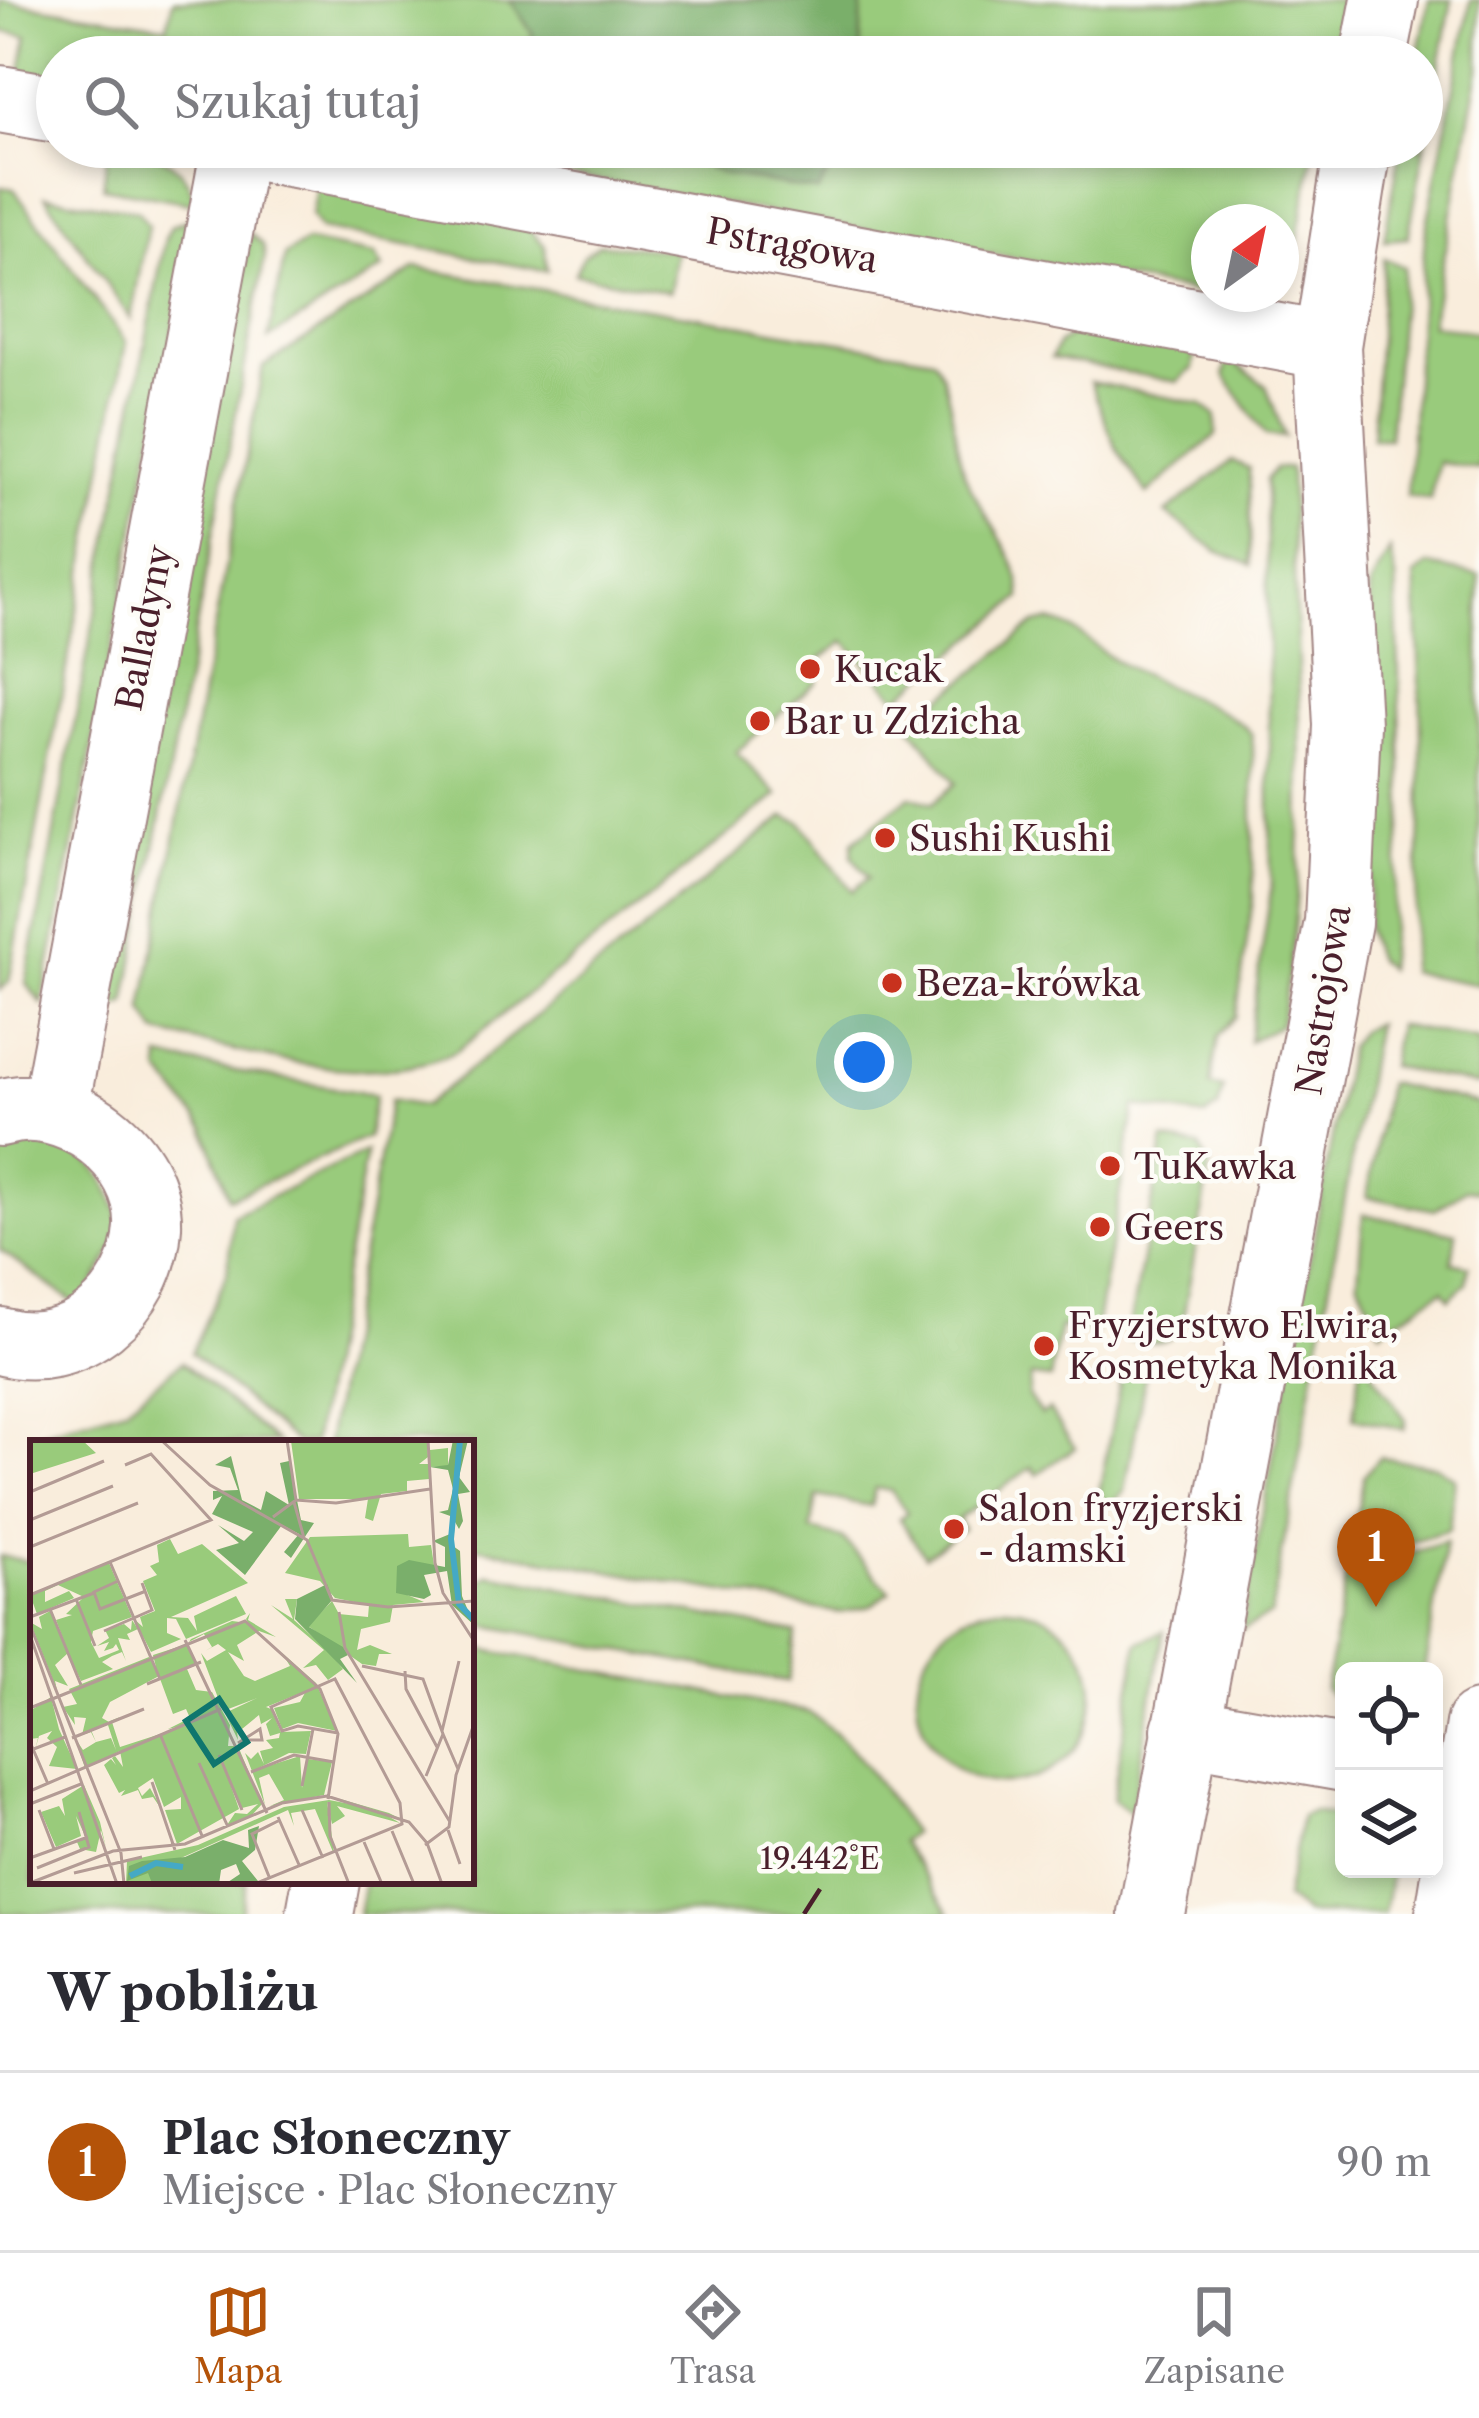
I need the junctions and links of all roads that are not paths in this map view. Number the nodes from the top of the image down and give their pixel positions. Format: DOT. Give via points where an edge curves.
graph roads {
  1 [pos="1385,0"];
  2 [pos="1378,36"];
  3 [pos="0,99"];
  4 [pos="36,106"];
  5 [pos="230,168"];
  6 [pos="370,168"];
  7 [pos="1355,168"];
  8 [pos="1327,346"];
  9 [pos="27,1111"];
  10 [pos="0,1340"];
  11 [pos="1186,1730"];
  12 [pos="1335,1755"];
  13 [pos="1461,1759"];
  14 [pos="325,1884"];
  15 [pos="320,1914"];
  16 [pos="1152,1914"];
  17 [pos="1449,1914"];
  1 -- 2 [label="street"];
  3 -- 4 [label="street"];
  5 -- 9 [label="street, Balladyny"];
  6 -- 8 [label="street, Pstrągowa"];
  7 -- 8 [label="street, Nastrojowa"];
  8 -- 11 [label="street, Nastrojowa" via="1347,725 1340,902"];
  9 -- 10 [label="street, Balladyny" via="87,1124 125,1163 148,1224 124,1296 84,1333 36,1347"];
  11 -- 12 [label="street"];
  11 -- 16 [label="street, Nastrojowa"];
  13 -- 17 [label="street"];
  14 -- 15 [label="street"];
}
